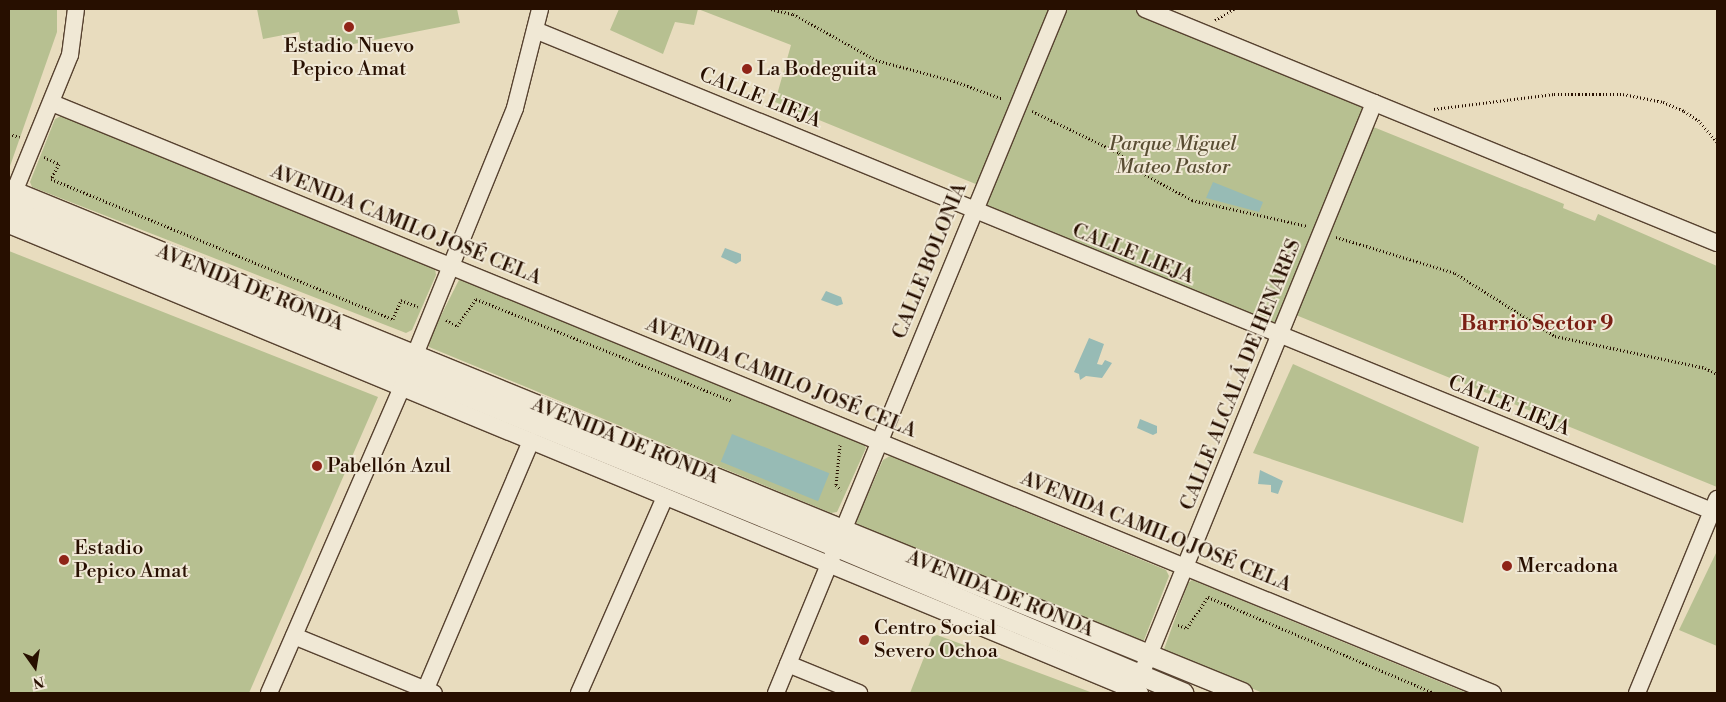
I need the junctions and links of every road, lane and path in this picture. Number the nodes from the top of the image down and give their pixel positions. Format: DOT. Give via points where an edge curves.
graph roads {
  1 [pos="76,9"];
  2 [pos="540,9"];
  3 [pos="771,9"];
  4 [pos="1058,9"];
  5 [pos="1145,9"];
  6 [pos="536,30"];
  7 [pos="52,103"];
  8 [pos="1374,103"];
  9 [pos="1017,105"];
  10 [pos="1420,121"];
  11 [pos="1717,142"];
  12 [pos="10,199"];
  13 [pos="973,211"];
  14 [pos="9,225"];
  15 [pos="1323,232"];
  16 [pos="1717,243"];
  17 [pos="451,266"];
  18 [pos="1281,337"];
  19 [pos="408,372"];
  20 [pos="1717,374"];
  21 [pos="530,441"];
  22 [pos="878,441"];
  23 [pos="665,497"];
  24 [pos="1716,507"];
  25 [pos="841,538"];
  26 [pos="829,565"];
  27 [pos="1185,566"];
  28 [pos="1175,624"];
  29 [pos="294,636"];
  30 [pos="1149,656"];
  31 [pos="788,664"];
  32 [pos="1137,688"];
  33 [pos="428,692"];
  34 [pos="269,693"];
  35 [pos="579,693"];
  36 [pos="776,693"];
  37 [pos="859,693"];
  38 [pos="1183,693"];
  39 [pos="1242,693"];
  40 [pos="1434,693"];
  41 [pos="1493,693"];
  42 [pos="1637,693"];
  1 -- 7 [label="street" via="70,56"];
  2 -- 6 [label="street"];
  3 -- 9 [label="path" via="792,14 876,60 954,81"];
  4 -- 9 [label="street, CALLE BOLONIA"];
  5 -- 8 [label="street"];
  6 -- 13 [label="street, CALLE LIEJA" via="758,118"];
  6 -- 17 [label="street" via="515,108"];
  7 -- 12 [label="street"];
  7 -- 17 [label="street, AVENIDA CAMILO JOSÉ CELA"];
  8 -- 10 [label="street"];
  8 -- 15 [label="street, CALLE ALCALÁ DE HENARES"];
  9 -- 13 [label="street, CALLE BOLONIA"];
  9 -- 15 [label="path" via="1119,154 1142,173 1192,200"];
  10 -- 11 [label="path" via="1434,109 1463,103 1554,94 1623,94 1663,102 1684,111 1698,120"];
  10 -- 16 [label="street"];
  12 -- 19 [label="street, AVENIDA DE RONDA"];
  13 -- 18 [label="street, CALLE LIEJA"];
  13 -- 22 [label="street, CALLE BOLONIA"];
  14 -- 19 [label="street, AVENIDA DE RONDA"];
  15 -- 18 [label="street, CALLE ALCALÁ DE HENARES"];
  15 -- 20 [label="path" via="1382,254 1455,273 1555,336 1705,368"];
  17 -- 19 [label="street"];
  17 -- 22 [label="street, AVENIDA CAMILO JOSÉ CELA"];
  18 -- 24 [label="street, CALLE LIEJA"];
  18 -- 27 [label="street, CALLE ALCALÁ DE HENARES"];
  19 -- 21 [label="street, AVENIDA DE RONDA"];
  19 -- 25 [label="street, AVENIDA DE RONDA"];
  19 -- 29 [label="street"];
  21 -- 23 [label="street, AVENIDA DE RONDA"];
  21 -- 33 [label="street"];
  22 -- 25 [label="street, CALLE BOLONIA"];
  22 -- 27 [label="street, AVENIDA CAMILO JOSÉ CELA"];
  23 -- 26 [label="street, AVENIDA DE RONDA"];
  23 -- 35 [label="street"];
  24 -- 42 [label="street"];
  25 -- 26 [label="street, CALLE BOLONIA"];
  25 -- 30 [label="street, AVENIDA DE RONDA"];
  25 -- 32 [label="street, AVENIDA DE RONDA"];
  26 -- 31 [label="street, CALLE BOLONIA"];
  26 -- 32 [label="street, AVENIDA DE RONDA"];
  27 -- 30 [label="street, CALLE ALCALÁ DE HENARES"];
  27 -- 41 [label="street, AVENIDA CAMILO JOSÉ CELA"];
  28 -- 40 [label="path" via="1186,628 1208,597"];
  29 -- 33 [label="street"];
  29 -- 34 [label="street"];
  30 -- 32 [label="street, CALLE ALCALÁ DE HENARES"];
  30 -- 39 [label="street, AVENIDA DE RONDA"];
  31 -- 36 [label="street, CALLE BOLONIA"];
  31 -- 37 [label="street"];
  32 -- 38 [label="street, AVENIDA DE RONDA"];
}
